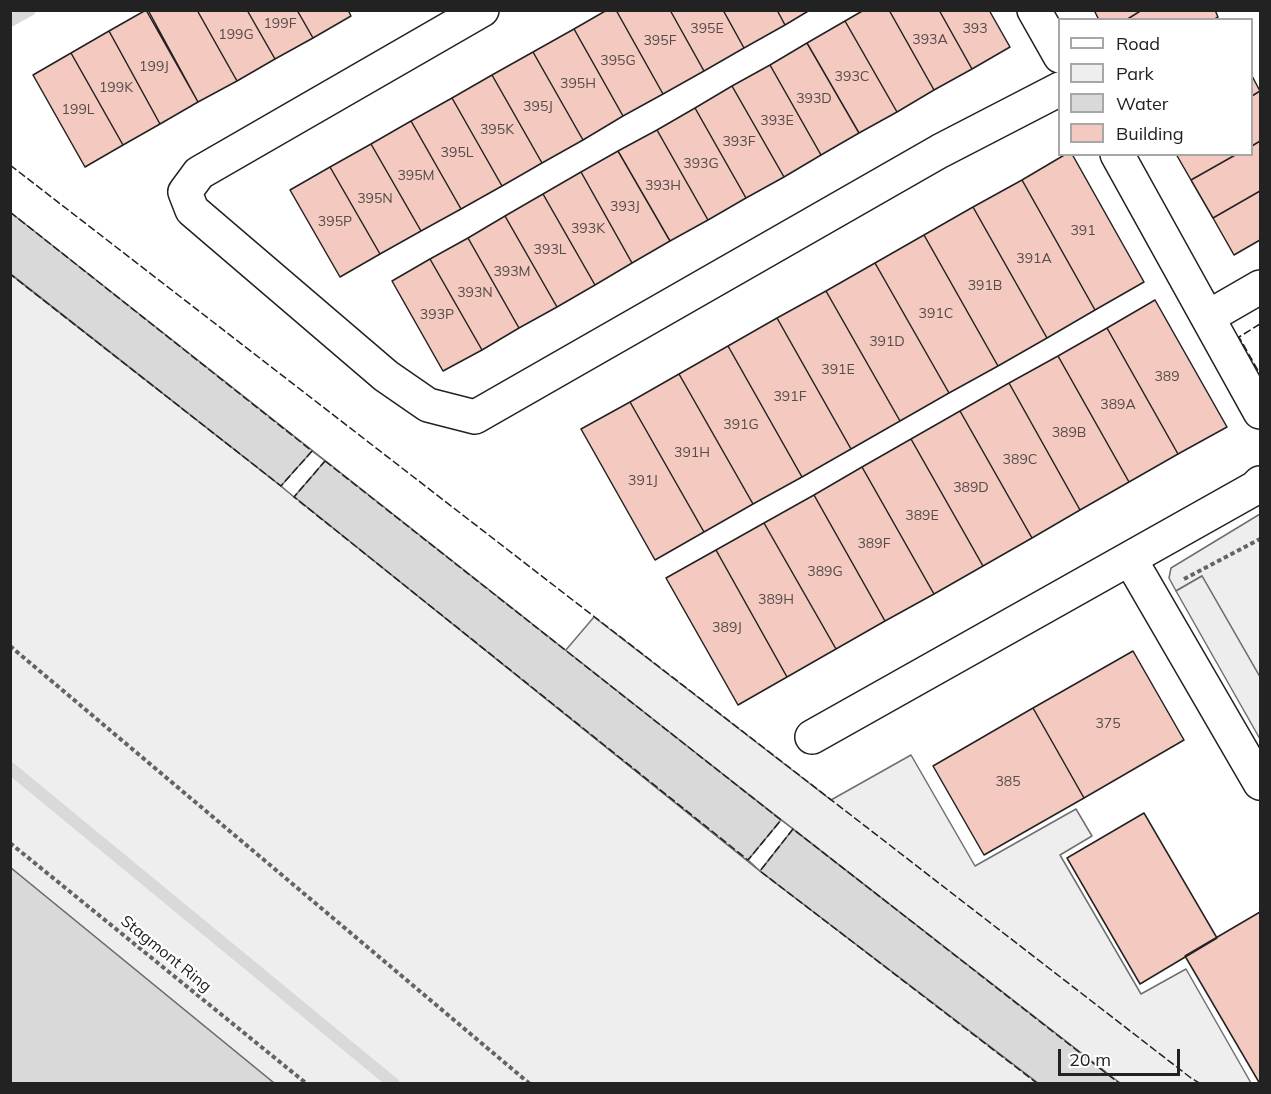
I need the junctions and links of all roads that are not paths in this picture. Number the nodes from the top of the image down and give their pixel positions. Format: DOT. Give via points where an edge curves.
graph roads {
  1 [pos="482,10"];
  2 [pos="1034,10"];
  3 [pos="1058,54"];
  4 [pos="1058,90"];
  5 [pos="1118,156"];
  6 [pos="1260,287"];
  7 [pos="1208,317"];
  8 [pos="1260,412"];
  9 [pos="1260,483"];
  10 [pos="1130,559"];
  11 [pos="812,737"];
  12 [pos="1260,783"];
  1 -- 4 [label="street" via="199,173 185,192 192,210 386,376 428,405 475,417 940,151"];
  2 -- 3 [label="street"];
  5 -- 7 [label="street"];
  6 -- 7 [label="street"];
  7 -- 8 [label="street"];
  9 -- 10 [label="street"];
  10 -- 11 [label="street"];
  10 -- 12 [label="street"];
}
